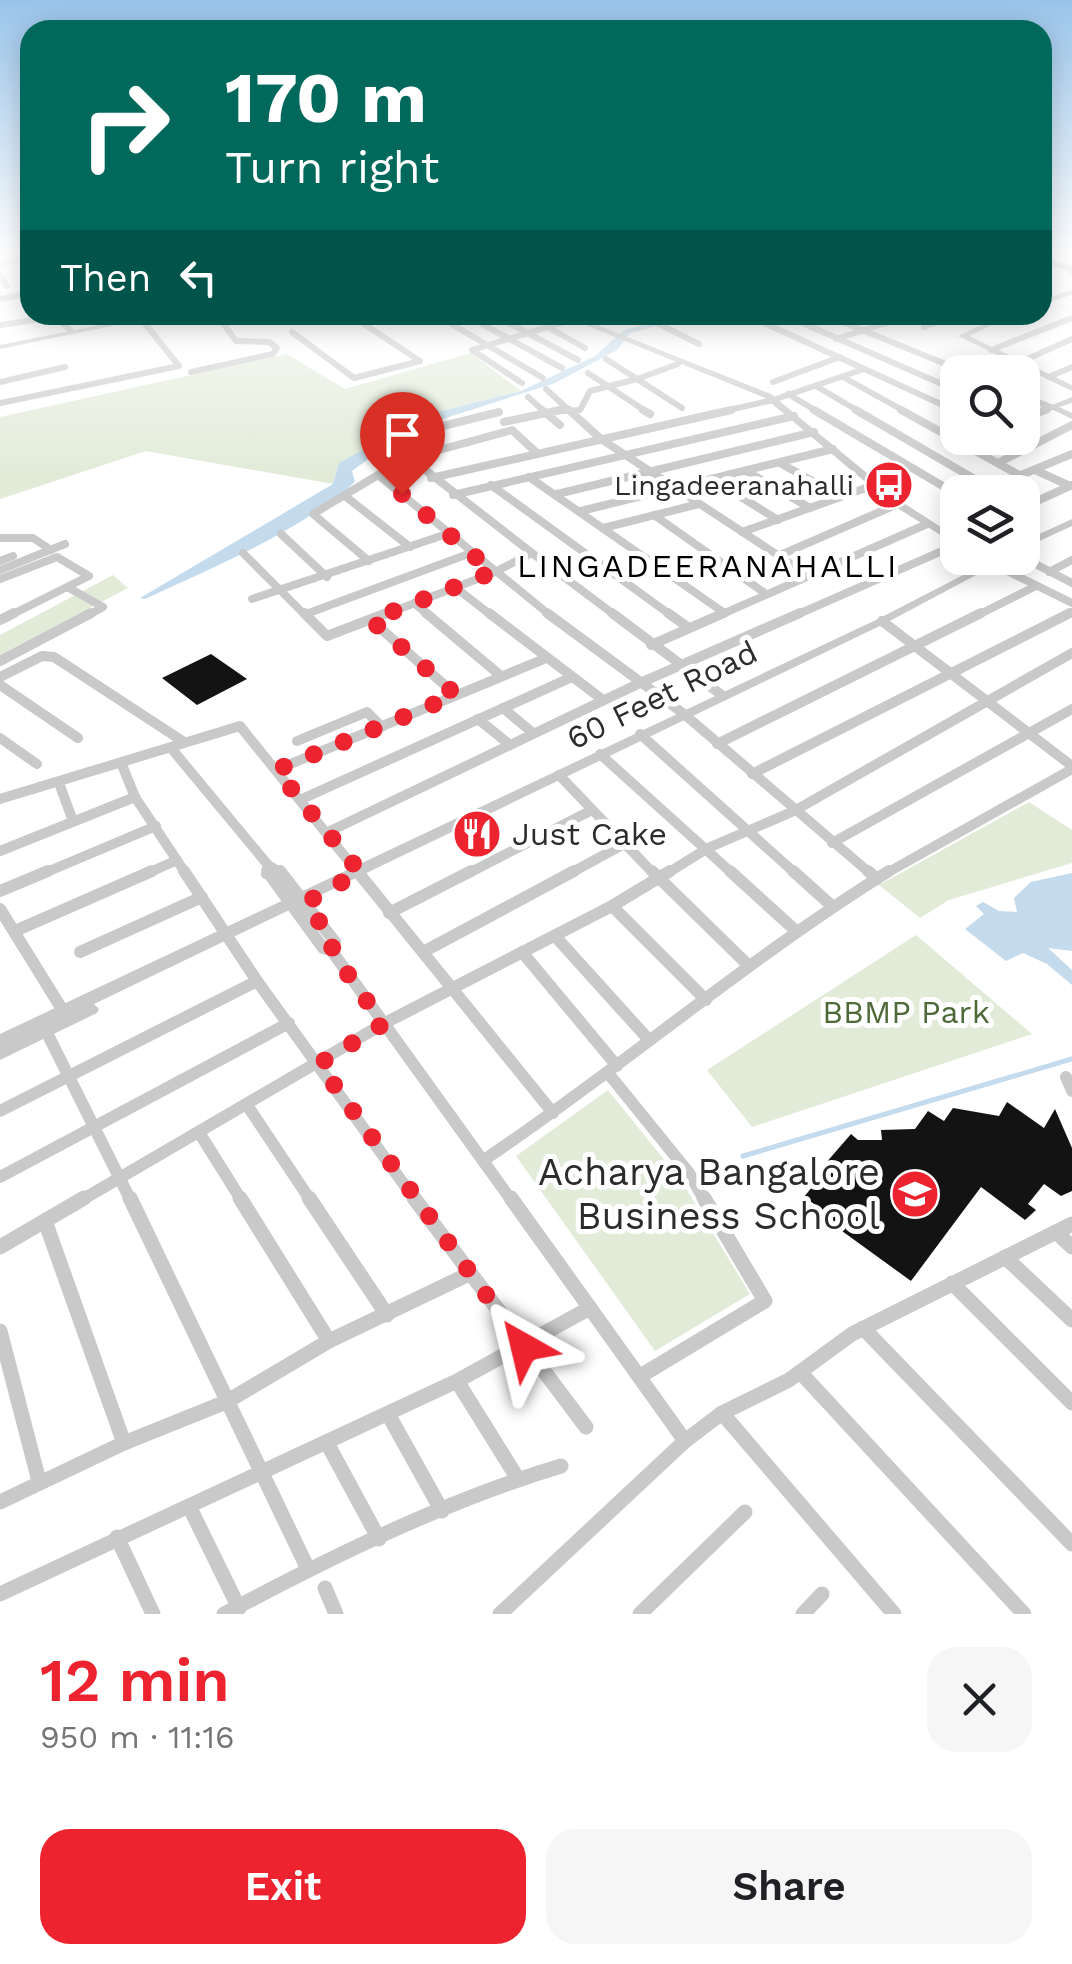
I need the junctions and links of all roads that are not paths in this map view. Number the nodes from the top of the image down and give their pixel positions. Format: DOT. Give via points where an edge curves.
graph roads {
  1 [pos="65,325"];
  2 [pos="102,325"];
  3 [pos="146,325"];
  4 [pos="225,325"];
  5 [pos="366,325"];
  6 [pos="454,325"];
  7 [pos="483,325"];
  8 [pos="515,325"];
  9 [pos="587,325"];
  10 [pos="663,325"];
  11 [pos="770,325"];
  12 [pos="809,325"];
  13 [pos="849,325"];
  14 [pos="879,325"];
  15 [pos="930,325"];
  16 [pos="984,325"];
  17 [pos="1053,325"];
  18 [pos="546,326"];
  19 [pos="924,328"];
  20 [pos="72,331"];
  21 [pos="862,331"];
  22 [pos="292,332"];
  23 [pos="528,332"];
  24 [pos="839,338"];
  25 [pos="508,340"];
  26 [pos="1072,340"];
  27 [pos="700,344"];
  28 [pos="489,346"];
  29 [pos="816,346"];
  30 [pos="0,347"];
  31 [pos="585,348"];
  32 [pos="991,350"];
  33 [pos="1002,355"];
  34 [pos="1035,355"];
  35 [pos="840,356"];
  36 [pos="606,359"];
  37 [pos="578,360"];
  38 [pos="940,362"];
  39 [pos="678,364"];
  40 [pos="65,367"];
  41 [pos="1072,367"];
  42 [pos="562,368"];
  43 [pos="864,369"];
  44 [pos="191,372"];
  45 [pos="588,372"];
  46 [pos="1040,373"];
  47 [pos="1049,377"];
  48 [pos="543,378"];
  49 [pos="843,378"];
  50 [pos="637,379"];
  51 [pos="0,382"];
  52 [pos="773,382"];
  53 [pos="522,383"];
  54 [pos="940,383"];
  55 [pos="609,386"];
  56 [pos="816,386"];
  57 [pos="1072,388"];
  58 [pos="546,389"];
  59 [pos="788,394"];
  60 [pos="528,397"];
  61 [pos="773,400"];
  62 [pos="1072,400"];
  63 [pos="0,403"];
  64 [pos="1040,403"];
  65 [pos="940,404"];
  66 [pos="1052,407"];
  67 [pos="567,408"];
  68 [pos="682,408"];
  69 [pos="1040,411"];
  70 [pos="547,412"];
  71 [pos="650,414"];
  72 [pos="794,416"];
  73 [pos="1072,416"];
  74 [pos="504,422"];
  75 [pos="560,425"];
  76 [pos="1072,425"];
  77 [pos="512,430"];
  78 [pos="814,432"];
  79 [pos="940,432"];
  80 [pos="410,434"];
  81 [pos="600,439"];
  82 [pos="396,445"];
  83 [pos="833,450"];
  84 [pos="537,452"];
  85 [pos="1072,454"];
  86 [pos="624,455"];
  87 [pos="983,455"];
  88 [pos="413,462"];
  89 [pos="780,462"];
  90 [pos="998,463"];
  91 [pos="745,470"];
  92 [pos="1034,470"];
  93 [pos="648,471"];
  94 [pos="378,475"];
  95 [pos="968,475"];
  96 [pos="1019,475"];
  97 [pos="1023,475"];
  98 [pos="529,477"];
  99 [pos="431,478"];
  100 [pos="712,479"];
  101 [pos="876,484"];
  102 [pos="491,485"];
  103 [pos="1071,486"];
  104 [pos="675,487"];
  105 [pos="940,488"];
  106 [pos="557,494"];
  107 [pos="454,495"];
  108 [pos="345,496"];
  109 [pos="839,496"];
  110 [pos="1040,500"];
  111 [pos="699,504"];
  112 [pos="898,504"];
  113 [pos="810,508"];
  114 [pos="581,511"];
  115 [pos="654,515"];
  116 [pos="778,520"];
  117 [pos="1072,522"];
  118 [pos="927,524"];
  119 [pos="603,528"];
  120 [pos="742,532"];
  121 [pos="940,532"];
  122 [pos="450,533"];
  123 [pos="281,534"];
  124 [pos="1040,537"];
  125 [pos="0,538"];
  126 [pos="65,544"];
  127 [pos="410,546"];
  128 [pos="50,550"];
  129 [pos="940,552"];
  130 [pos="243,553"];
  131 [pos="532,553"];
  132 [pos="472,554"];
  133 [pos="13,556"];
  134 [pos="778,556"];
  135 [pos="1072,560"];
  136 [pos="370,561"];
  137 [pos="0,562"];
  138 [pos="1040,567"];
  139 [pos="0,570"];
  140 [pos="493,572"];
  141 [pos="1049,572"];
  142 [pos="808,575"];
  143 [pos="965,575"];
  144 [pos="1018,575"];
  145 [pos="327,577"];
  146 [pos="0,579"];
  147 [pos="1072,584"];
  148 [pos="1036,586"];
  149 [pos="455,587"];
  150 [pos="69,588"];
  151 [pos="282,592"];
  152 [pos="766,594"];
  153 [pos="252,599"];
  154 [pos="414,603"];
  155 [pos="1072,603"];
  156 [pos="723,612"];
  157 [pos="1072,612"];
  158 [pos="306,614"];
  159 [pos="0,620"];
  160 [pos="371,620"];
  161 [pos="882,620"];
  162 [pos="689,628"];
  163 [pos="652,646"];
  164 [pos="918,646"];
  165 [pos="1072,653"];
  166 [pos="544,658"];
  167 [pos="0,660"];
  168 [pos="682,668"];
  169 [pos="952,672"];
  170 [pos="500,676"];
  171 [pos="572,677"];
  172 [pos="0,681"];
  173 [pos="640,683"];
  174 [pos="456,695"];
  175 [pos="723,696"];
  176 [pos="603,700"];
  177 [pos="988,700"];
  178 [pos="503,708"];
  179 [pos="1072,709"];
  180 [pos="684,714"];
  181 [pos="478,719"];
  182 [pos="382,727"];
  183 [pos="533,733"];
  184 [pos="1028,733"];
  185 [pos="640,734"];
  186 [pos="0,738"];
  187 [pos="78,738"];
  188 [pos="184,742"];
  189 [pos="298,742"];
  190 [pos="510,744"];
  191 [pos="717,744"];
  192 [pos="170,748"];
  193 [pos="600,754"];
  194 [pos="37,764"];
  195 [pos="122,765"];
  196 [pos="1072,768"];
  197 [pos="276,770"];
  198 [pos="752,774"];
  199 [pos="559,775"];
  200 [pos="59,784"];
  201 [pos="135,797"];
  202 [pos="0,799"];
  203 [pos="302,799"];
  204 [pos="590,810"];
  205 [pos="794,810"];
  206 [pos="73,821"];
  207 [pos="156,826"];
  208 [pos="749,828"];
  209 [pos="328,832"];
  210 [pos="832,843"];
  211 [pos="624,844"];
  212 [pos="708,848"];
  213 [pos="0,851"];
  214 [pos="176,860"];
  215 [pos="356,873"];
  216 [pos="660,876"];
  217 [pos="877,879"];
  218 [pos="0,891"];
  219 [pos="202,896"];
  220 [pos="296,903"];
  221 [pos="612,906"];
  222 [pos="832,906"];
  223 [pos="0,909"];
  224 [pos="389,913"];
  225 [pos="794,930"];
  226 [pos="15,931"];
  227 [pos="228,936"];
  228 [pos="554,936"];
  229 [pos="425,951"];
  230 [pos="80,952"];
  231 [pos="522,952"];
  232 [pos="749,966"];
  233 [pos="257,982"];
  234 [pos="455,989"];
  235 [pos="706,1000"];
  236 [pos="66,1016"];
  237 [pos="289,1023"];
  238 [pos="383,1024"];
  239 [pos="43,1027"];
  240 [pos="650,1040"];
  241 [pos="0,1041"];
  242 [pos="0,1052"];
  243 [pos="319,1064"];
  244 [pos="612,1069"];
  245 [pos="71,1075"];
  246 [pos="1066,1077"];
  247 [pos="1072,1091"];
  248 [pos="246,1105"];
  249 [pos="0,1111"];
  250 [pos="553,1113"];
  251 [pos="94,1127"];
  252 [pos="200,1134"];
  253 [pos="484,1160"];
  254 [pos="0,1177"];
  255 [pos="118,1178"];
  256 [pos="45,1220"];
  257 [pos="1072,1224"];
  258 [pos="1056,1232"];
  259 [pos="1072,1247"];
  260 [pos="0,1248"];
  261 [pos="1006,1257"];
  262 [pos="469,1274"];
  263 [pos="952,1283"];
  264 [pos="590,1308"];
  265 [pos="388,1315"];
  266 [pos="1072,1320"];
  267 [pos="864,1328"];
  268 [pos="0,1332"];
  269 [pos="329,1341"];
  270 [pos="524,1347"];
  271 [pos="800,1372"];
  272 [pos="642,1376"];
  273 [pos="456,1382"];
  274 [pos="226,1402"];
  275 [pos="1072,1404"];
  276 [pos="722,1413"];
  277 [pos="388,1414"];
  278 [pos="586,1426"];
  279 [pos="685,1440"];
  280 [pos="327,1443"];
  281 [pos="124,1444"];
  282 [pos="562,1466"];
  283 [pos="260,1475"];
  284 [pos="518,1479"];
  285 [pos="39,1482"];
  286 [pos="0,1502"];
  287 [pos="189,1506"];
  288 [pos="442,1511"];
  289 [pos="745,1512"];
  290 [pos="117,1537"];
  291 [pos="379,1539"];
  292 [pos="1072,1544"];
  293 [pos="308,1569"];
  294 [pos="4,1586"];
  295 [pos="324,1588"];
  296 [pos="822,1594"];
  297 [pos="232,1611"];
  298 [pos="152,1614"];
  299 [pos="336,1614"];
  300 [pos="500,1614"];
  301 [pos="640,1614"];
  302 [pos="803,1614"];
  303 [pos="894,1614"];
  304 [pos="1024,1614"];
  1 -- 20 [label="street"];
  2 -- 20 [label="street"];
  3 -- 63 [label="street" via="178,366"];
  4 -- 44 [label="street" via="236,341 277,348"];
  5 -- 22 [label="street" via="420,362 354,378"];
  6 -- 28 [label="street"];
  7 -- 25 [label="street"];
  8 -- 23 [label="street"];
  9 -- 39 [label="street"];
  10 -- 27 [label="street"];
  11 -- 29 [label="street"];
  12 -- 24 [label="street"];
  13 -- 21 [label="street"];
  14 -- 21 [label="street"];
  15 -- 19 [label="street"];
  16 -- 32 [label="street" via="962,335"];
  17 -- 32 [label="street"];
  18 -- 23 [label="street"];
  18 -- 31 [label="street"];
  20 -- 30 [label="street"];
  21 -- 24 [label="street"];
  21 -- 38 [label="street"];
  23 -- 25 [label="street"];
  23 -- 37 [label="street"];
  24 -- 29 [label="street"];
  24 -- 54 [label="street"];
  25 -- 28 [label="street"];
  25 -- 42 [label="street"];
  26 -- 34 [label="street"];
  28 -- 48 [label="street"];
  28 -- 53 [label="street" via="472,350"];
  29 -- 35 [label="street"];
  32 -- 33 [label="street"];
  35 -- 43 [label="street"];
  35 -- 52 [label="street"];
  36 -- 50 [label="street"];
  39 -- 50 [label="street"];
  39 -- 61 [label="street"];
  40 -- 51 [label="street"];
  41 -- 47 [label="street"];
  43 -- 49 [label="street"];
  43 -- 65 [label="street"];
  45 -- 55 [label="street"];
  46 -- 47 [label="street"];
  47 -- 57 [label="street"];
  49 -- 56 [label="street"];
  49 -- 79 [label="street"];
  50 -- 55 [label="street"];
  50 -- 68 [label="street"];
  55 -- 67 [label="street" via="590,391 580,410"];
  55 -- 71 [label="street"];
  56 -- 59 [label="street"];
  56 -- 95 [label="street"];
  58 -- 67 [label="street"];
  59 -- 61 [label="street"];
  59 -- 105 [label="street"];
  60 -- 70 [label="street"];
  61 -- 72 [label="street"];
  61 -- 81 [label="street"];
  62 -- 66 [label="street"];
  64 -- 66 [label="street"];
  66 -- 69 [label="street"];
  66 -- 73 [label="street"];
  67 -- 70 [label="street"];
  67 -- 81 [label="street"];
  70 -- 74 [label="street"];
  70 -- 75 [label="street"];
  72 -- 78 [label="street"];
  72 -- 86 [label="street"];
  74 -- 77 [label="street"];
  74 -- 80 [label="street" via="495,408"];
  76 -- 90 [label="street"];
  77 -- 84 [label="street"];
  77 -- 88 [label="street"];
  78 -- 83 [label="street"];
  78 -- 93 [label="street"];
  81 -- 84 [label="street"];
  81 -- 86 [label="street"];
  82 -- 88 [label="street"];
  83 -- 89 [label="street"];
  83 -- 101 [label="street"];
  84 -- 99 [label="street"];
  85 -- 92 [label="street"];
  86 -- 93 [label="street"];
  86 -- 98 [label="street"];
  87 -- 90 [label="street"];
  88 -- 94 [label="street"];
  88 -- 99 [label="street"];
  89 -- 91 [label="street"];
  89 -- 109 [label="street"];
  90 -- 96 [label="street"];
  91 -- 100 [label="street"];
  91 -- 113 [label="street"];
  92 -- 97 [label="street"];
  92 -- 103 [label="street"];
  93 -- 104 [label="street"];
  93 -- 106 [label="street"];
  94 -- 108 [label="street"];
  94 -- 122 [label="street"];
  98 -- 102 [label="street"];
  98 -- 106 [label="street"];
  99 -- 107 [label="street"];
  100 -- 104 [label="street"];
  100 -- 116 [label="street"];
  101 -- 109 [label="street"];
  101 -- 112 [label="street"];
  102 -- 107 [label="street"];
  102 -- 162 [label="street"];
  103 -- 110 [label="street"];
  104 -- 111 [label="street"];
  104 -- 114 [label="street"];
  106 -- 114 [label="street"];
  107 -- 131 [label="street"];
  108 -- 127 [label="street"];
  108 -- 136 [label="street" via="312,514"];
  109 -- 113 [label="street"];
  111 -- 115 [label="street"];
  111 -- 120 [label="street"];
  112 -- 118 [label="street"];
  112 -- 134 [label="street"];
  113 -- 116 [label="street"];
  114 -- 119 [label="street"];
  115 -- 119 [label="street"];
  115 -- 152 [label="street"];
  116 -- 120 [label="street"];
  117 -- 124 [label="street"];
  118 -- 121 [label="street"];
  118 -- 142 [label="street"];
  119 -- 156 [label="street"];
  120 -- 134 [label="street"];
  122 -- 127 [label="street"];
  122 -- 132 [label="street"];
  123 -- 145 [label="street"];
  125 -- 128 [label="street" via="33,538"];
  126 -- 128 [label="street"];
  127 -- 136 [label="street"];
  128 -- 139 [label="street"];
  129 -- 168 [label="street"];
  130 -- 151 [label="street"];
  131 -- 140 [label="street"];
  131 -- 163 [label="street"];
  132 -- 140 [label="street"];
  132 -- 158 [label="street"];
  133 -- 137 [label="street"];
  134 -- 142 [label="street"];
  135 -- 141 [label="street"];
  136 -- 145 [label="street"];
  138 -- 141 [label="street"];
  140 -- 149 [label="street"];
  140 -- 173 [label="street"];
  141 -- 147 [label="street"];
  142 -- 152 [label="street"];
  143 -- 161 [label="street, 60 Feet Road"];
  144 -- 148 [label="street"];
  145 -- 151 [label="street"];
  146 -- 150 [label="street" via="61,557 89,576"];
  148 -- 155 [label="street"];
  148 -- 164 [label="street"];
  149 -- 154 [label="street"];
  149 -- 166 [label="street"];
  150 -- 159 [label="street"];
  150 -- 167 [label="street" via="103,607"];
  151 -- 153 [label="street"];
  151 -- 158 [label="street"];
  152 -- 156 [label="street"];
  154 -- 160 [label="street"];
  154 -- 170 [label="street"];
  156 -- 162 [label="street"];
  157 -- 169 [label="street"];
  158 -- 160 [label="street" via="327,636"];
  160 -- 174 [label="street"];
  161 -- 164 [label="street"];
  161 -- 175 [label="street, 60 Feet Road"];
  162 -- 163 [label="street"];
  163 -- 168 [label="street"];
  164 -- 169 [label="street"];
  164 -- 191 [label="street"];
  165 -- 177 [label="street"];
  166 -- 170 [label="street"];
  166 -- 171 [label="street"];
  168 -- 173 [label="street"];
  168 -- 175 [label="street"];
  169 -- 177 [label="street"];
  169 -- 198 [label="street"];
  170 -- 174 [label="street"];
  171 -- 176 [label="street"];
  171 -- 178 [label="street"];
  172 -- 187 [label="street"];
  172 -- 188 [label="street" via="42,656 54,657"];
  173 -- 176 [label="street"];
  173 -- 180 [label="street"];
  174 -- 182 [label="street"];
  175 -- 180 [label="street, 60 Feet Road"];
  176 -- 183 [label="street"];
  177 -- 184 [label="street"];
  177 -- 205 [label="street"];
  178 -- 181 [label="street"];
  178 -- 183 [label="street"];
  179 -- 184 [label="street"];
  180 -- 185 [label="street, 60 Feet Road"];
  180 -- 191 [label="street"];
  181 -- 190 [label="street"];
  181 -- 203 [label="street"];
  182 -- 189 [label="street" via="367,712"];
  182 -- 197 [label="street"];
  183 -- 190 [label="street"];
  184 -- 196 [label="street"];
  184 -- 210 [label="street"];
  185 -- 193 [label="street, 60 Feet Road"];
  185 -- 208 [label="street"];
  186 -- 194 [label="street"];
  188 -- 192 [label="street"];
  188 -- 197 [label="street" via="240,726"];
  190 -- 209 [label="street"];
  191 -- 198 [label="street"];
  192 -- 195 [label="street"];
  192 -- 220 [label="street"];
  193 -- 199 [label="street, 60 Feet Road"];
  193 -- 212 [label="street"];
  195 -- 200 [label="street"];
  195 -- 201 [label="street"];
  196 -- 217 [label="street"];
  197 -- 203 [label="street"];
  198 -- 205 [label="street"];
  199 -- 204 [label="street"];
  199 -- 215 [label="street, 60 Feet Road"];
  200 -- 202 [label="street"];
  200 -- 206 [label="street"];
  201 -- 206 [label="street"];
  201 -- 207 [label="street"];
  203 -- 209 [label="street"];
  204 -- 211 [label="street"];
  204 -- 224 [label="street"];
  205 -- 208 [label="street"];
  205 -- 210 [label="street"];
  206 -- 213 [label="street"];
  207 -- 214 [label="street"];
  207 -- 218 [label="street"];
  208 -- 212 [label="street"];
  208 -- 222 [label="street"];
  209 -- 215 [label="street"];
  210 -- 217 [label="street"];
  211 -- 216 [label="street"];
  211 -- 229 [label="street"];
  212 -- 216 [label="street"];
  212 -- 225 [label="street"];
  214 -- 219 [label="street"];
  214 -- 226 [label="street"];
  215 -- 220 [label="street, 60 Feet Road"];
  215 -- 224 [label="street"];
  216 -- 221 [label="street"];
  216 -- 232 [label="street"];
  217 -- 222 [label="street"];
  219 -- 227 [label="street"];
  219 -- 230 [label="street"];
  220 -- 227 [label="street, 60 Feet Road"];
  220 -- 238 [label="street" via="335,942 331,950"];
  221 -- 228 [label="street"];
  221 -- 235 [label="street"];
  222 -- 225 [label="street"];
  223 -- 226 [label="street"];
  224 -- 229 [label="street"];
  225 -- 232 [label="street"];
  226 -- 236 [label="street"];
  227 -- 233 [label="street"];
  227 -- 236 [label="street, 60 Feet Road"];
  228 -- 231 [label="street"];
  228 -- 240 [label="street"];
  229 -- 234 [label="street"];
  231 -- 234 [label="street"];
  231 -- 244 [label="street"];
  232 -- 235 [label="street"];
  233 -- 237 [label="street"];
  233 -- 245 [label="street"];
  234 -- 238 [label="street"];
  234 -- 250 [label="street"];
  235 -- 240 [label="street"];
  236 -- 239 [label="street, 60 Feet Road"];
  237 -- 243 [label="street"];
  237 -- 251 [label="street"];
  238 -- 243 [label="street"];
  238 -- 253 [label="street"];
  239 -- 241 [label="street, 60 Feet Road"];
  239 -- 242 [label="street, 60 Feet Road"];
  239 -- 245 [label="street"];
  240 -- 244 [label="street"];
  243 -- 248 [label="street"];
  243 -- 262 [label="street"];
  244 -- 250 [label="street"];
  244 -- 272 [label="street" via="689,1173 765,1300"];
  245 -- 249 [label="street"];
  245 -- 251 [label="street"];
  246 -- 247 [label="street"];
  248 -- 252 [label="street"];
  248 -- 265 [label="street"];
  250 -- 253 [label="street"];
  251 -- 254 [label="street"];
  251 -- 255 [label="street"];
  252 -- 255 [label="street"];
  252 -- 269 [label="street"];
  253 -- 264 [label="street"];
  255 -- 256 [label="street"];
  255 -- 274 [label="street"];
  256 -- 260 [label="street"];
  256 -- 281 [label="street"];
  257 -- 258 [label="street"];
  258 -- 259 [label="street"];
  258 -- 261 [label="street"];
  261 -- 263 [label="street"];
  261 -- 266 [label="street"];
  262 -- 265 [label="street"];
  262 -- 270 [label="street"];
  263 -- 267 [label="street"];
  263 -- 275 [label="street"];
  264 -- 270 [label="street"];
  264 -- 272 [label="street"];
  265 -- 269 [label="street"];
  267 -- 271 [label="street"];
  267 -- 292 [label="street"];
  268 -- 285 [label="street"];
  269 -- 274 [label="street"];
  270 -- 273 [label="street"];
  270 -- 278 [label="street"];
  271 -- 276 [label="street"];
  271 -- 304 [label="street"];
  272 -- 279 [label="street"];
  273 -- 277 [label="street"];
  273 -- 284 [label="street"];
  274 -- 281 [label="street"];
  274 -- 283 [label="street"];
  276 -- 279 [label="street"];
  276 -- 303 [label="street"];
  277 -- 280 [label="street"];
  277 -- 288 [label="street"];
  279 -- 300 [label="street"];
  280 -- 283 [label="street"];
  280 -- 291 [label="street"];
  281 -- 285 [label="street"];
  282 -- 284 [label="street"];
  283 -- 287 [label="street"];
  283 -- 293 [label="street"];
  284 -- 288 [label="street"];
  285 -- 286 [label="street"];
  287 -- 290 [label="street"];
  287 -- 297 [label="street"];
  288 -- 291 [label="street"];
  289 -- 301 [label="street"];
  290 -- 294 [label="street"];
  290 -- 298 [label="street"];
  291 -- 293 [label="street"];
  293 -- 297 [label="street"];
  295 -- 299 [label="street"];
  296 -- 302 [label="street"];
}
